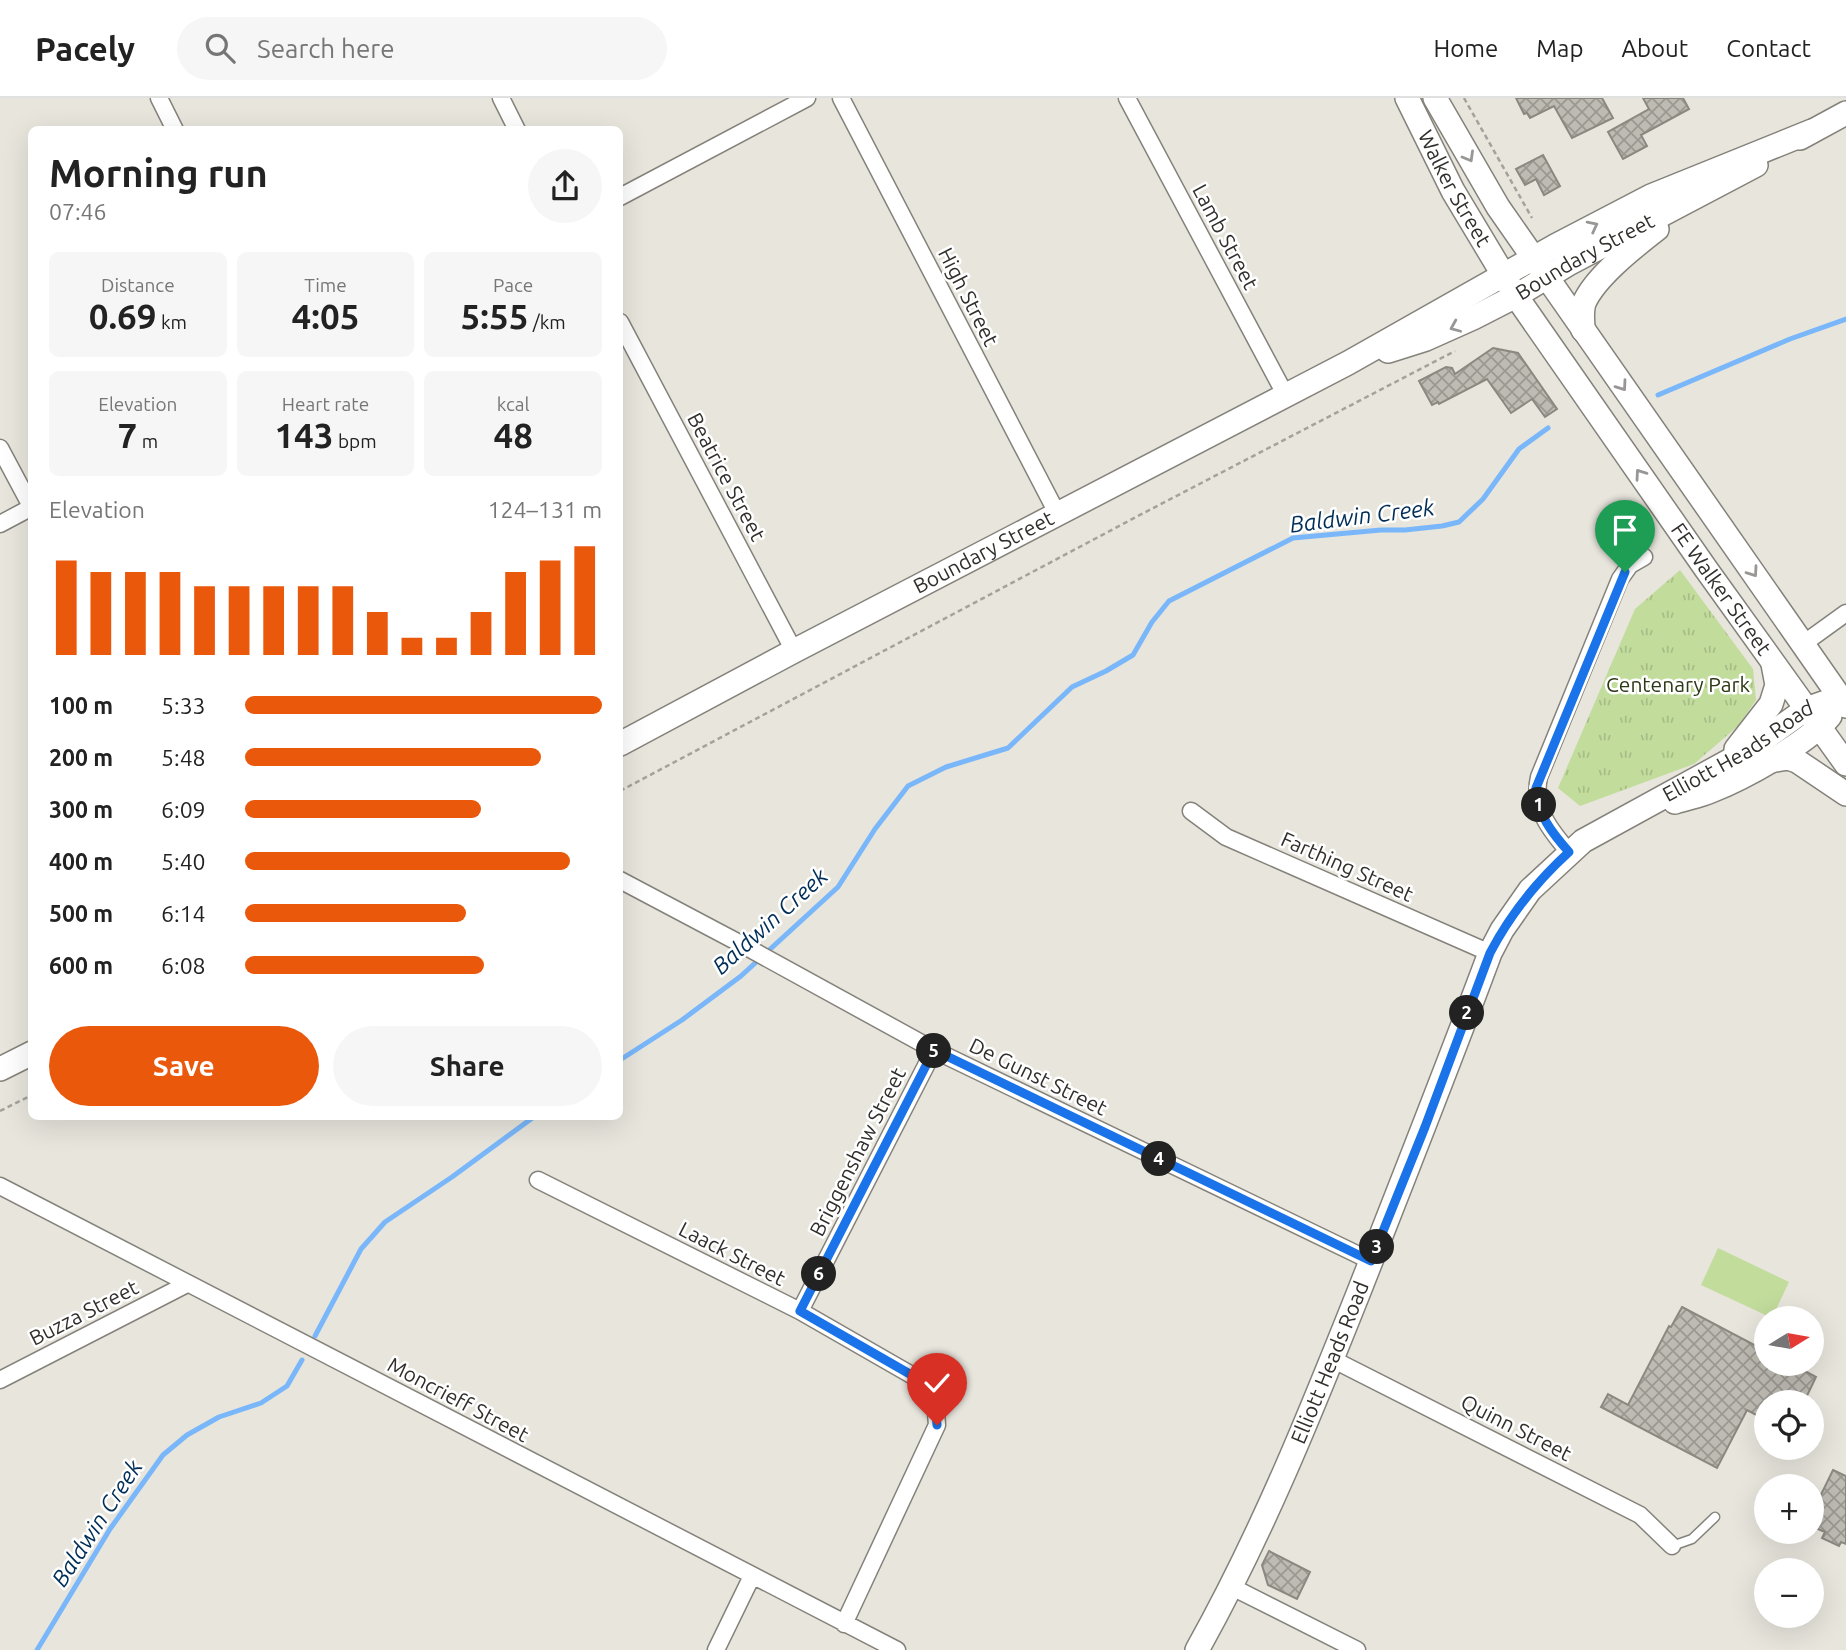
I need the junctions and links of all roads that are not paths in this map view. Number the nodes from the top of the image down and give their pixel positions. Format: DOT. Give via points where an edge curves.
graph roads {
  1 [pos="159,98"];
  2 [pos="501,98"];
  3 [pos="807,98"];
  4 [pos="841,98"];
  5 [pos="1127,98"];
  6 [pos="1407,98"];
  7 [pos="1435,98"];
  8 [pos="1846,113"];
  9 [pos="173,126"];
  10 [pos="515,126"];
  11 [pos="1812,131"];
  12 [pos="623,195"];
  13 [pos="1702,195"];
  14 [pos="1533,258"];
  15 [pos="1503,275"];
  16 [pos="1547,277"];
  17 [pos="1516,296"];
  18 [pos="623,328"];
  19 [pos="1583,330"];
  20 [pos="1348,363"];
  21 [pos="1286,396"];
  22 [pos="0,448"];
  23 [pos="28,502"];
  24 [pos="28,510"];
  25 [pos="1058,516"];
  26 [pos="0,524"];
  27 [pos="1644,557"];
  28 [pos="1846,613"];
  29 [pos="1803,644"];
  30 [pos="794,651"];
  31 [pos="1773,663"];
  32 [pos="1843,701"];
  33 [pos="1806,709"];
  34 [pos="1820,729"];
  35 [pos="623,742"];
  36 [pos="1768,762"];
  37 [pos="1846,764"];
  38 [pos="1711,772"];
  39 [pos="1846,794"];
  40 [pos="1191,811"];
  41 [pos="1639,811"];
  42 [pos="1569,852"];
  43 [pos="623,882"];
  44 [pos="1490,953"];
  45 [pos="934,1050"];
  46 [pos="28,1055"];
  47 [pos="0,1069"];
  48 [pos="538,1180"];
  49 [pos="0,1186"];
  50 [pos="1371,1261"];
  51 [pos="187,1284"];
  52 [pos="800,1311"];
  53 [pos="1332,1359"];
  54 [pos="0,1380"];
  55 [pos="1715,1517"];
  56 [pos="1672,1546"];
  57 [pos="752,1576"];
  58 [pos="1232,1587"];
  59 [pos="844,1624"];
  60 [pos="716,1650"];
  61 [pos="897,1650"];
  62 [pos="1196,1650"];
  63 [pos="1357,1650"];
  1 -- 9 [label="street"];
  2 -- 10 [label="street"];
  3 -- 12 [label="street"];
  4 -- 25 [label="street, High Street"];
  5 -- 21 [label="street, Lamb Street"];
  6 -- 15 [label="street, Walker Street" via="1453,191"];
  7 -- 14 [label="street, Walker Street, one-way" via="1492,198"];
  8 -- 11 [label="street, Boundary Street"];
  11 -- 13 [label="street, Boundary Street"];
  14 -- 11 [label="street, Boundary Street, one-way" via="1651,196"];
  13 -- 16 [label="street, Boundary Street"];
  13 -- 19 [label="street" via="1640,242 1599,282 1584,304"];
  14 -- 15 [label="street, Boundary Street"];
  14 -- 16 [label="street, FE Walker Street"];
  15 -- 17 [label="street, FE Walker Street"];
  15 -- 20 [label="street, Boundary Street"];
  16 -- 17 [label="street, Boundary Street"];
  16 -- 19 [label="street, FE Walker Street"];
  17 -- 20 [label="street, Boundary Street, one-way" via="1426,339"];
  31 -- 17 [label="street, FE Walker Street, one-way"];
  18 -- 30 [label="street, Beatrice Street"];
  19 -- 29 [label="street, FE Walker Street, one-way"];
  20 -- 21 [label="street, Boundary Street"];
  21 -- 25 [label="street, Boundary Street"];
  22 -- 23 [label="street"];
  24 -- 26 [label="street"];
  25 -- 30 [label="street, Boundary Street"];
  27 -- 42 [label="street" via="1630,565 1620,579 1536,788 1540,811"];
  28 -- 29 [label="street"];
  29 -- 32 [label="street, FE Walker Street"];
  30 -- 35 [label="street, Boundary Street"];
  31 -- 33 [label="street, FE Walker Street"];
  31 -- 38 [label="street" via="1777,685 1771,704"];
  32 -- 33 [label="street, Elliott Heads Road"];
  32 -- 34 [label="street, Elliott Heads Road"];
  33 -- 34 [label="street, FE Walker Street"];
  33 -- 38 [label="street, Elliott Heads Road"];
  34 -- 36 [label="street, Elliott Heads Road"];
  34 -- 37 [label="street, FE Walker Street"];
  36 -- 39 [label="street" via="1797,761"];
  36 -- 41 [label="street, Elliott Heads Road" via="1713,791"];
  38 -- 41 [label="street, Elliott Heads Road"];
  40 -- 44 [label="street, Farthing Street" via="1226,837"];
  41 -- 42 [label="street, Elliott Heads Road" via="1603,828"];
  42 -- 44 [label="street, Elliott Heads Road" via="1530,890"];
  43 -- 45 [label="street, De Gunst Street"];
  44 -- 50 [label="street, Elliott Heads Road"];
  45 -- 50 [label="street, De Gunst Street"];
  45 -- 52 [label="street, Briggenshaw Street"];
  46 -- 47 [label="street"];
  48 -- 52 [label="street, Laack Street"];
  49 -- 51 [label="street, Moncrieff Street"];
  50 -- 53 [label="street, Elliott Heads Road"];
  51 -- 54 [label="street, Buzza Street"];
  51 -- 57 [label="street, Moncrieff Street"];
  52 -- 59 [label="street, Laack Street" via="915,1377 935,1400 937,1425"];
  53 -- 56 [label="street, Quinn Street" via="1640,1515"];
  53 -- 58 [label="street, Elliott Heads Road" via="1280,1487"];
  55 -- 56 [label="lane" via="1692,1539"];
  57 -- 59 [label="street, Moncrieff Street"];
  57 -- 60 [label="street"];
  58 -- 62 [label="street, Elliott Heads Road"];
  58 -- 63 [label="street"];
  59 -- 61 [label="street, Moncrieff Street"];
}
